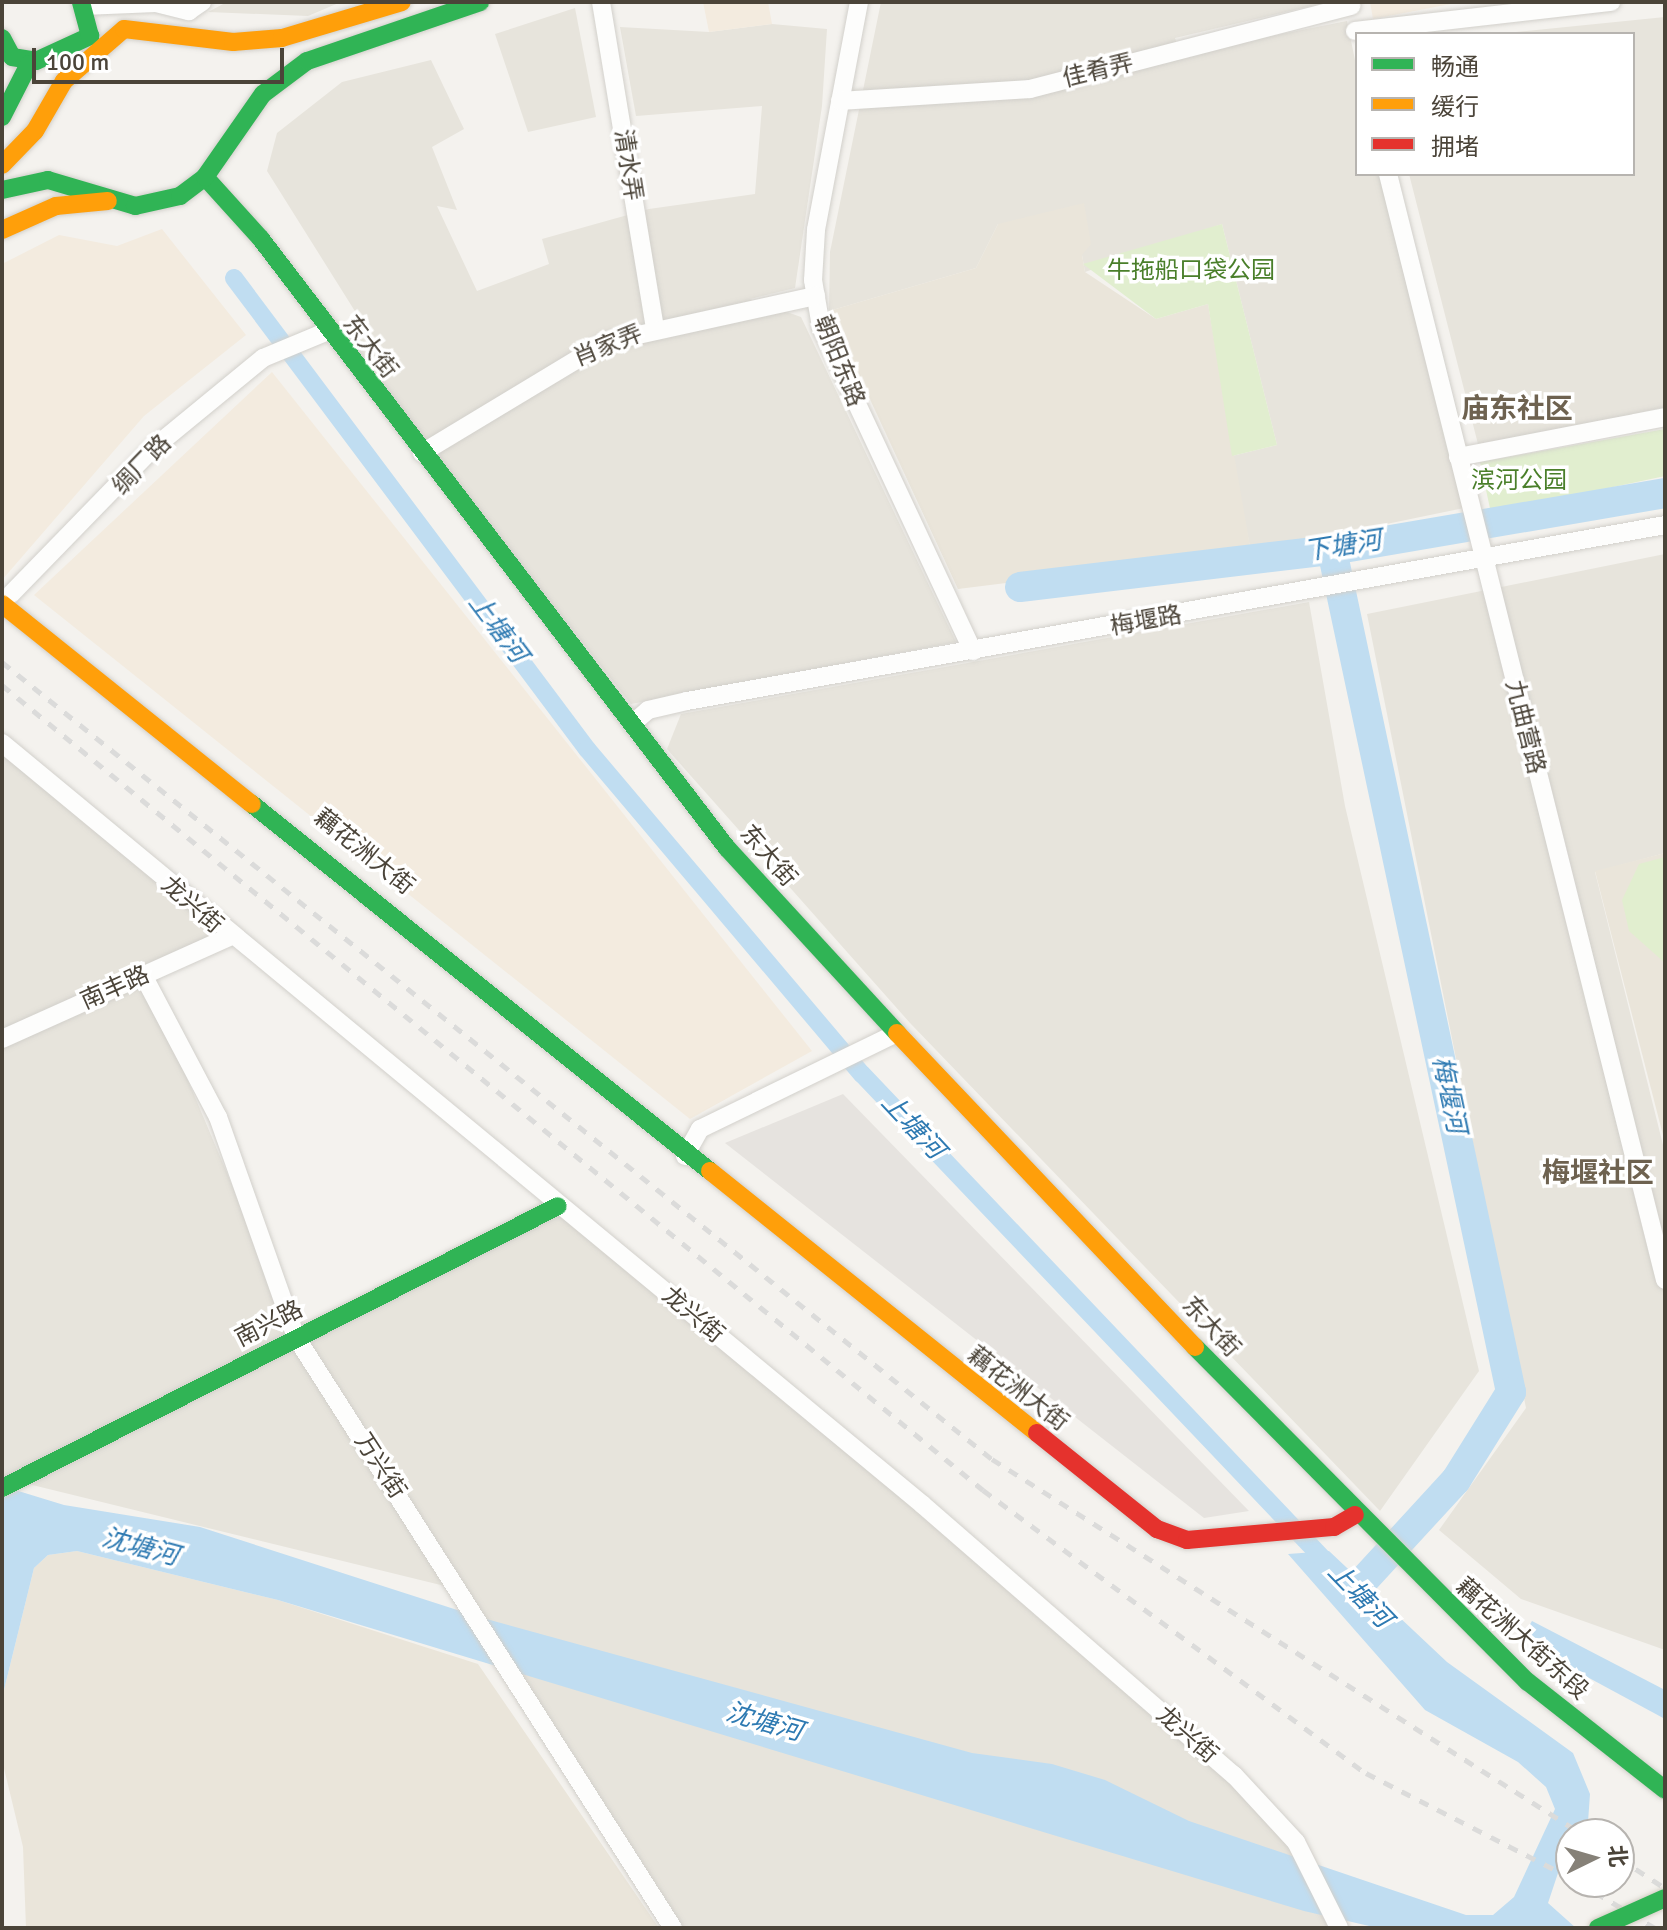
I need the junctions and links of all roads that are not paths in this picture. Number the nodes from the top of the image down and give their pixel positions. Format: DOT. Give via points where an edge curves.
graph roads {
  1 [pos="202,2"];
  2 [pos="402,2"];
  3 [pos="480,2"];
  4 [pos="601,2"];
  5 [pos="859,2"];
  6 [pos="1611,2"];
  7 [pos="82,4"];
  8 [pos="1351,4"];
  9 [pos="1355,32"];
  10 [pos="1392,32"];
  11 [pos="2,38"];
  12 [pos="95,41"];
  13 [pos="20,61"];
  14 [pos="840,101"];
  15 [pos="2,117"];
  16 [pos="2,165"];
  17 [pos="1388,176"];
  18 [pos="205,177"];
  19 [pos="2,190"];
  20 [pos="108,201"];
  21 [pos="2,230"];
  22 [pos="816,296"];
  23 [pos="655,328"];
  24 [pos="328,331"];
  25 [pos="1665,417"];
  26 [pos="422,453"];
  27 [pos="1459,461"];
  28 [pos="1665,525"];
  29 [pos="1484,561"];
  30 [pos="5,595"];
  31 [pos="973,651"];
  32 [pos="632,724"];
  33 [pos="2,743"];
  34 [pos="229,937"];
  35 [pos="143,975"];
  36 [pos="897,1033"];
  37 [pos="2,1039"];
  38 [pos="689,1154"];
  39 [pos="558,1206"];
  40 [pos="1662,1255"];
  41 [pos="1665,1280"];
  42 [pos="296,1337"];
  43 [pos="9,1484"];
  44 [pos="1356,1516"];
  45 [pos="1665,1790"];
  46 [pos="1665,1898"];
  47 [pos="673,1928"];
  48 [pos="1339,1928"];
  49 [pos="1598,1928"];
  1 -- 7 [label="street" via="189,11 156,3"];
  2 -- 12 [label="street" via="282,38 200,38 124,29"];
  3 -- 18 [label="street" via="307,61 263,94 225,140"];
  4 -- 23 [label="street, 清水弄"];
  5 -- 14 [label="street, 朝阳东路"];
  6 -- 10 [label="street"];
  7 -- 12 [label="street"];
  8 -- 9 [label="street"];
  8 -- 14 [label="street, 佳肴弄" via="1030,89"];
  11 -- 13 [label="street"];
  12 -- 13 [label="street"];
  12 -- 16 [label="street" via="35,131"];
  13 -- 15 [label="street"];
  14 -- 22 [label="street, 朝阳东路" via="816,230"];
  17 -- 27 [label="street, 九曲营路"];
  18 -- 20 [label="street" via="180,196 135,206"];
  18 -- 24 [label="street, 东大街"];
  19 -- 20 [label="street" via="23,182 81,185"];
  20 -- 21 [label="street" via="56,206"];
  22 -- 23 [label="street, 肖家弄"];
  22 -- 31 [label="street, 朝阳东路" via="840,371"];
  23 -- 26 [label="street, 肖家弄" via="557,368"];
  24 -- 26 [label="street, 东大街"];
  24 -- 30 [label="street, 绸厂路" via="263,358 151,450"];
  25 -- 27 [label="street"];
  26 -- 32 [label="street, 东大街"];
  27 -- 29 [label="street, 九曲营路"];
  28 -- 29 [label="street, 梅堰路"];
  29 -- 31 [label="street, 梅堰路"];
  29 -- 40 [label="street, 九曲营路"];
  30 -- 38 [label="street, 藕花洲大街"];
  31 -- 32 [label="street, 梅堰路" via="687,701 648,710"];
  32 -- 36 [label="street, 东大街" via="727,848"];
  33 -- 34 [label="street, 龙兴街"];
  34 -- 35 [label="street, 南丰路"];
  34 -- 39 [label="street, 龙兴街"];
  35 -- 37 [label="street, 南丰路"];
  35 -- 42 [label="street, 万兴街" via="218,1117"];
  36 -- 38 [label="street" via="700,1129"];
  36 -- 44 [label="street, 东大街"];
  38 -- 44 [label="street, 藕花洲大街" via="1157,1529 1187,1540 1258,1536 1334,1527"];
  39 -- 42 [label="street, 南兴路"];
  39 -- 48 [label="street, 龙兴街" via="923,1505 1234,1775 1296,1842"];
  40 -- 41 [label="street, 九曲营路"];
  42 -- 43 [label="street, 南兴路"];
  42 -- 47 [label="street, 万兴街"];
  44 -- 45 [label="street, 藕花洲大街东段" via="1528,1682"];
  46 -- 49 [label="street, bridge"];
}
